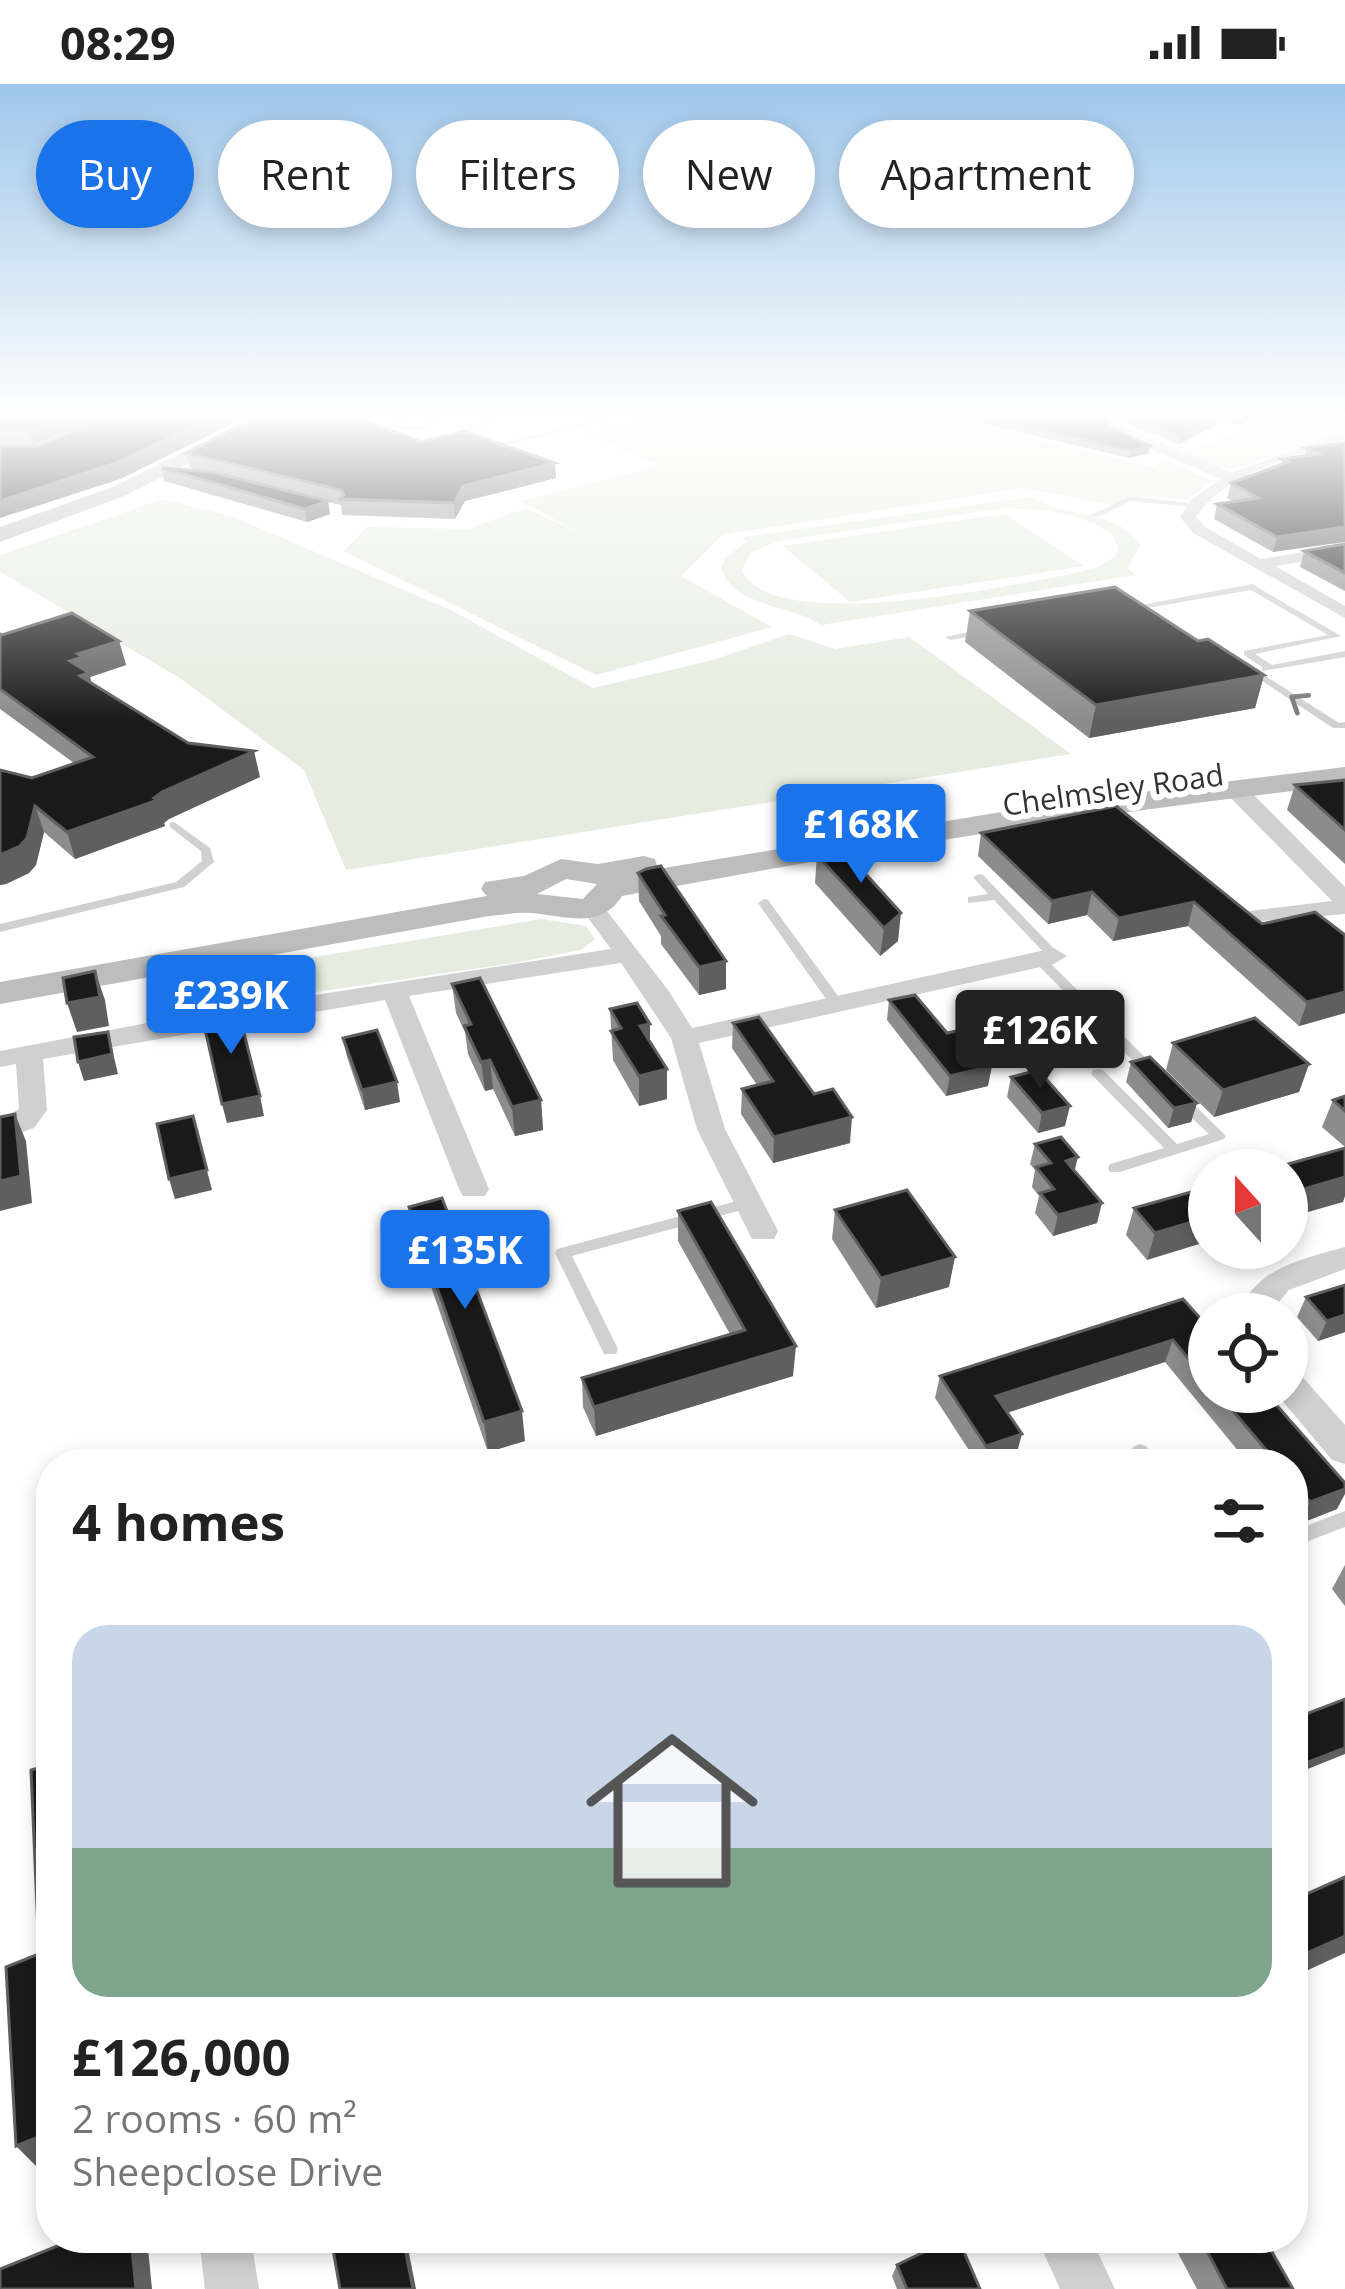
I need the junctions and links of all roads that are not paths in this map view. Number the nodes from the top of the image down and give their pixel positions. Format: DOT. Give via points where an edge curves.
graph roads {
  1 [pos="51,516"];
  2 [pos="1189,516"];
  3 [pos="0,535"];
  4 [pos="1345,550"];
  5 [pos="1259,564"];
  6 [pos="1345,613"];
  7 [pos="1140,625"];
  8 [pos="992,630"];
  9 [pos="950,637"];
  10 [pos="1247,653"];
  11 [pos="1345,654"];
  12 [pos="1225,657"];
  13 [pos="1328,657"];
  14 [pos="1345,667"];
  15 [pos="1270,668"];
  16 [pos="1253,671"];
  17 [pos="1239,674"];
  18 [pos="1345,725"];
  19 [pos="1345,761"];
  20 [pos="1345,776"];
  21 [pos="1233,787"];
  22 [pos="175,825"];
  23 [pos="980,877"];
  24 [pos="600,889"];
  25 [pos="534,893"];
  26 [pos="998,896"];
  27 [pos="973,900"];
  28 [pos="764,903"];
  29 [pos="1345,904"];
  30 [pos="1250,918"];
  31 [pos="0,928"];
  32 [pos="628,954"];
  33 [pos="1047,958"];
  34 [pos="0,968"];
  35 [pos="395,992"];
  36 [pos="0,993"];
  37 [pos="836,1003"];
  38 [pos="684,1038"];
  39 [pos="14,1056"];
  40 [pos="1098,1073"];
  41 [pos="0,1131"];
  42 [pos="1174,1150"];
  43 [pos="1115,1168"];
  44 [pos="474,1190"];
  45 [pos="748,1203"];
  46 [pos="763,1232"];
  47 [pos="1345,1258"];
  48 [pos="1265,1293"];
  49 [pos="610,1349"];
  50 [pos="1308,1407"];
  51 [pos="1345,1450"];
  52 [pos="1345,1519"];
  53 [pos="1308,1533"];
  54 [pos="227,2253"];
  55 [pos="1071,2253"];
  56 [pos="232,2289"];
  57 [pos="1088,2289"];
  1 -- 3 [label="street"];
  2 -- 5 [label="street"];
  4 -- 5 [label="street"];
  5 -- 6 [label="street"];
  7 -- 10 [label="lane" via="1118,610 1252,587 1336,636"];
  8 -- 9 [label="lane"];
  10 -- 12 [label="lane"];
  10 -- 15 [label="lane"];
  11 -- 13 [label="lane"];
  13 -- 14 [label="lane"];
  13 -- 15 [label="lane"];
  15 -- 16 [label="lane"];
  16 -- 17 [label="lane"];
  18 -- 16 [label="lane, one-way"];
  19 -- 24 [label="street, Chelmsley Road" via="1172,778"];
  20 -- 21 [label="street, Chelmsley Road"];
  21 -- 24 [label="street, Chelmsley Road"];
  21 -- 29 [label="street"];
  22 -- 31 [label="lane" via="206,850 208,862 180,885"];
  23 -- 26 [label="lane"];
  24 -- 25 [label="street, Chelmsley Road" via="564,911"];
  24 -- 32 [label="street"];
  25 -- 34 [label="street, Chelmsley Road" via="403,901"];
  25 -- 36 [label="street, Chelmsley Road"];
  26 -- 27 [label="lane"];
  26 -- 33 [label="lane"];
  28 -- 37 [label="lane"];
  29 -- 30 [label="street"];
  32 -- 35 [label="street"];
  32 -- 38 [label="street"];
  33 -- 37 [label="street"];
  33 -- 42 [label="lane" via="1219,1136"];
  35 -- 39 [label="street"];
  35 -- 44 [label="street"];
  37 -- 38 [label="street"];
  38 -- 45 [label="street" via="711,1129"];
  39 -- 41 [label="street" via="32,1110"];
  40 -- 42 [label="lane"];
  42 -- 43 [label="lane"];
  45 -- 46 [label="street"];
  45 -- 49 [label="lane" via="563,1253"];
  47 -- 48 [label="street" via="1285,1277"];
  50 -- 51 [label="street"];
  52 -- 53 [label="lane"];
  54 -- 56 [label="street"];
  55 -- 57 [label="street"];
}
